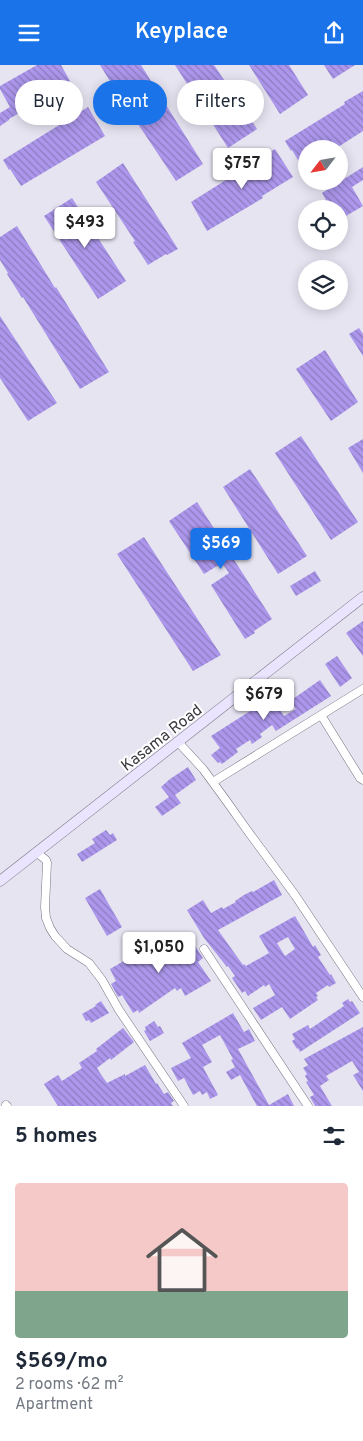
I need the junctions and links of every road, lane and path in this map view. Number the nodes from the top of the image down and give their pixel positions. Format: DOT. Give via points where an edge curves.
graph roads {
  1 [pos="363,597"];
  2 [pos="363,689"];
  3 [pos="321,715"];
  4 [pos="178,742"];
  5 [pos="363,780"];
  6 [pos="213,781"];
  7 [pos="36,852"];
  8 [pos="0,881"];
  9 [pos="204,949"];
  10 [pos="363,997"];
  11 [pos="184,1106"];
  12 [pos="308,1106"];
  1 -- 4 [label="street, Kasama Road"];
  2 -- 3 [label="street"];
  3 -- 5 [label="street"];
  3 -- 6 [label="street"];
  4 -- 6 [label="street"];
  4 -- 7 [label="street, Kasama Road"];
  6 -- 10 [label="street"];
  7 -- 8 [label="street, Kasama Road"];
  7 -- 11 [label="street" via="47,863 45,907 50,928 67,949 89,963 102,980"];
  9 -- 12 [label="street"];
}
